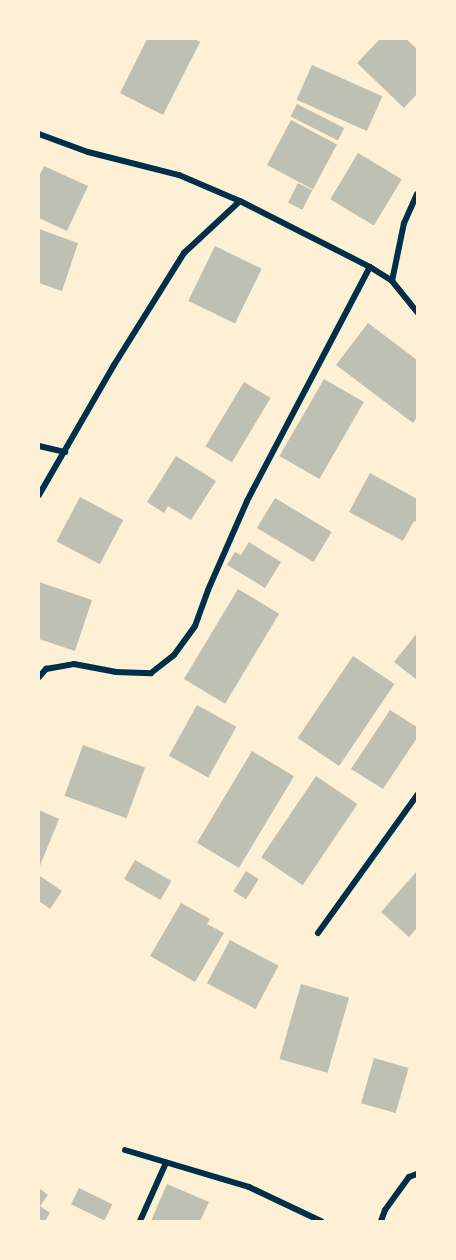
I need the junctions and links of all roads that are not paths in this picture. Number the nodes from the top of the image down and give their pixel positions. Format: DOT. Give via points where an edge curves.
graph roads {
  1 [pos="39,134"];
  2 [pos="417,194"];
  3 [pos="240,201"];
  4 [pos="370,267"];
  5 [pos="392,281"];
  6 [pos="417,312"];
  7 [pos="39,446"];
  8 [pos="65,452"];
  9 [pos="39,495"];
  10 [pos="39,677"];
  11 [pos="417,795"];
  12 [pos="318,933"];
  13 [pos="125,1150"];
  14 [pos="166,1163"];
  15 [pos="417,1174"];
  16 [pos="140,1221"];
  17 [pos="321,1221"];
  18 [pos="381,1221"];
  1 -- 3 [label="street" via="88,152 179,175"];
  2 -- 5 [label="street" via="404,223"];
  3 -- 4 [label="street"];
  3 -- 8 [label="street" via="184,253"];
  4 -- 5 [label="street"];
  4 -- 10 [label="street" via="247,501 195,626 174,655 151,673 116,672 74,664 46,669"];
  5 -- 6 [label="street"];
  7 -- 8 [label="street"];
  8 -- 9 [label="street"];
  11 -- 12 [label="street"];
  13 -- 14 [label="street"];
  14 -- 16 [label="street"];
  14 -- 17 [label="street" via="249,1187"];
  15 -- 18 [label="street" via="409,1177"];
}
